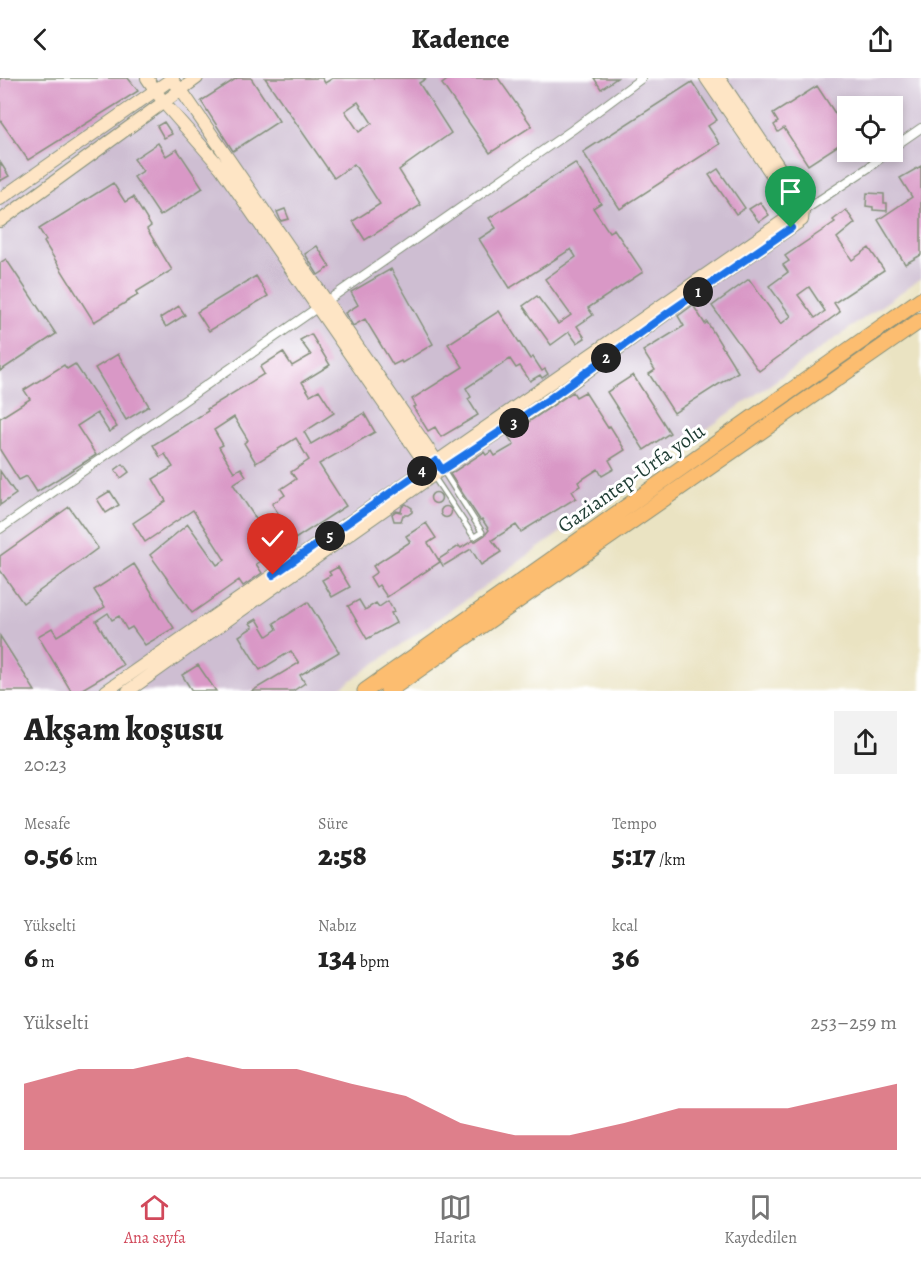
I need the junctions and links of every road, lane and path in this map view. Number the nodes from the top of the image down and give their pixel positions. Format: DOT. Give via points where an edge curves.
graph roads {
  1 [pos="147,78"];
  2 [pos="171,78"];
  3 [pos="197,78"];
  4 [pos="642,78"];
  5 [pos="706,78"];
  6 [pos="719,78"];
  7 [pos="154,90"];
  8 [pos="181,90"];
  9 [pos="164,103"];
  10 [pos="921,128"];
  11 [pos="903,140"];
  12 [pos="876,162"];
  13 [pos="0,199"];
  14 [pos="803,211"];
  15 [pos="0,221"];
  16 [pos="921,299"];
  17 [pos="323,305"];
  18 [pos="921,320"];
  19 [pos="435,469"];
  20 [pos="0,529"];
  21 [pos="106,691"];
  22 [pos="129,691"];
  23 [pos="365,691"];
  24 [pos="388,691"];
  1 -- 7 [label="street"];
  2 -- 7 [label="street"];
  2 -- 8 [label="street"];
  3 -- 8 [label="street"];
  4 -- 17 [label="street"];
  5 -- 19 [label="street" via="790,201 789,217"];
  6 -- 14 [label="street" via="801,200"];
  7 -- 9 [label="street"];
  7 -- 13 [label="street"];
  8 -- 9 [label="street"];
  8 -- 17 [label="street"];
  9 -- 15 [label="street"];
  9 -- 17 [label="street" via="221,168"];
  10 -- 11 [label="street"];
  12 -- 14 [label="street"];
  14 -- 19 [label="street" via="801,220 791,228 548,400"];
  16 -- 23 [label="highway, Gaziantep-Urfa yolu"];
  17 -- 19 [label="street"];
  17 -- 20 [label="street"];
  18 -- 24 [label="highway, Gaziantep-Urfa yolu"];
  19 -- 19 [label="lane" via="474,537 482,532"];
  19 -- 21 [label="street"];
  19 -- 22 [label="street"];
}
